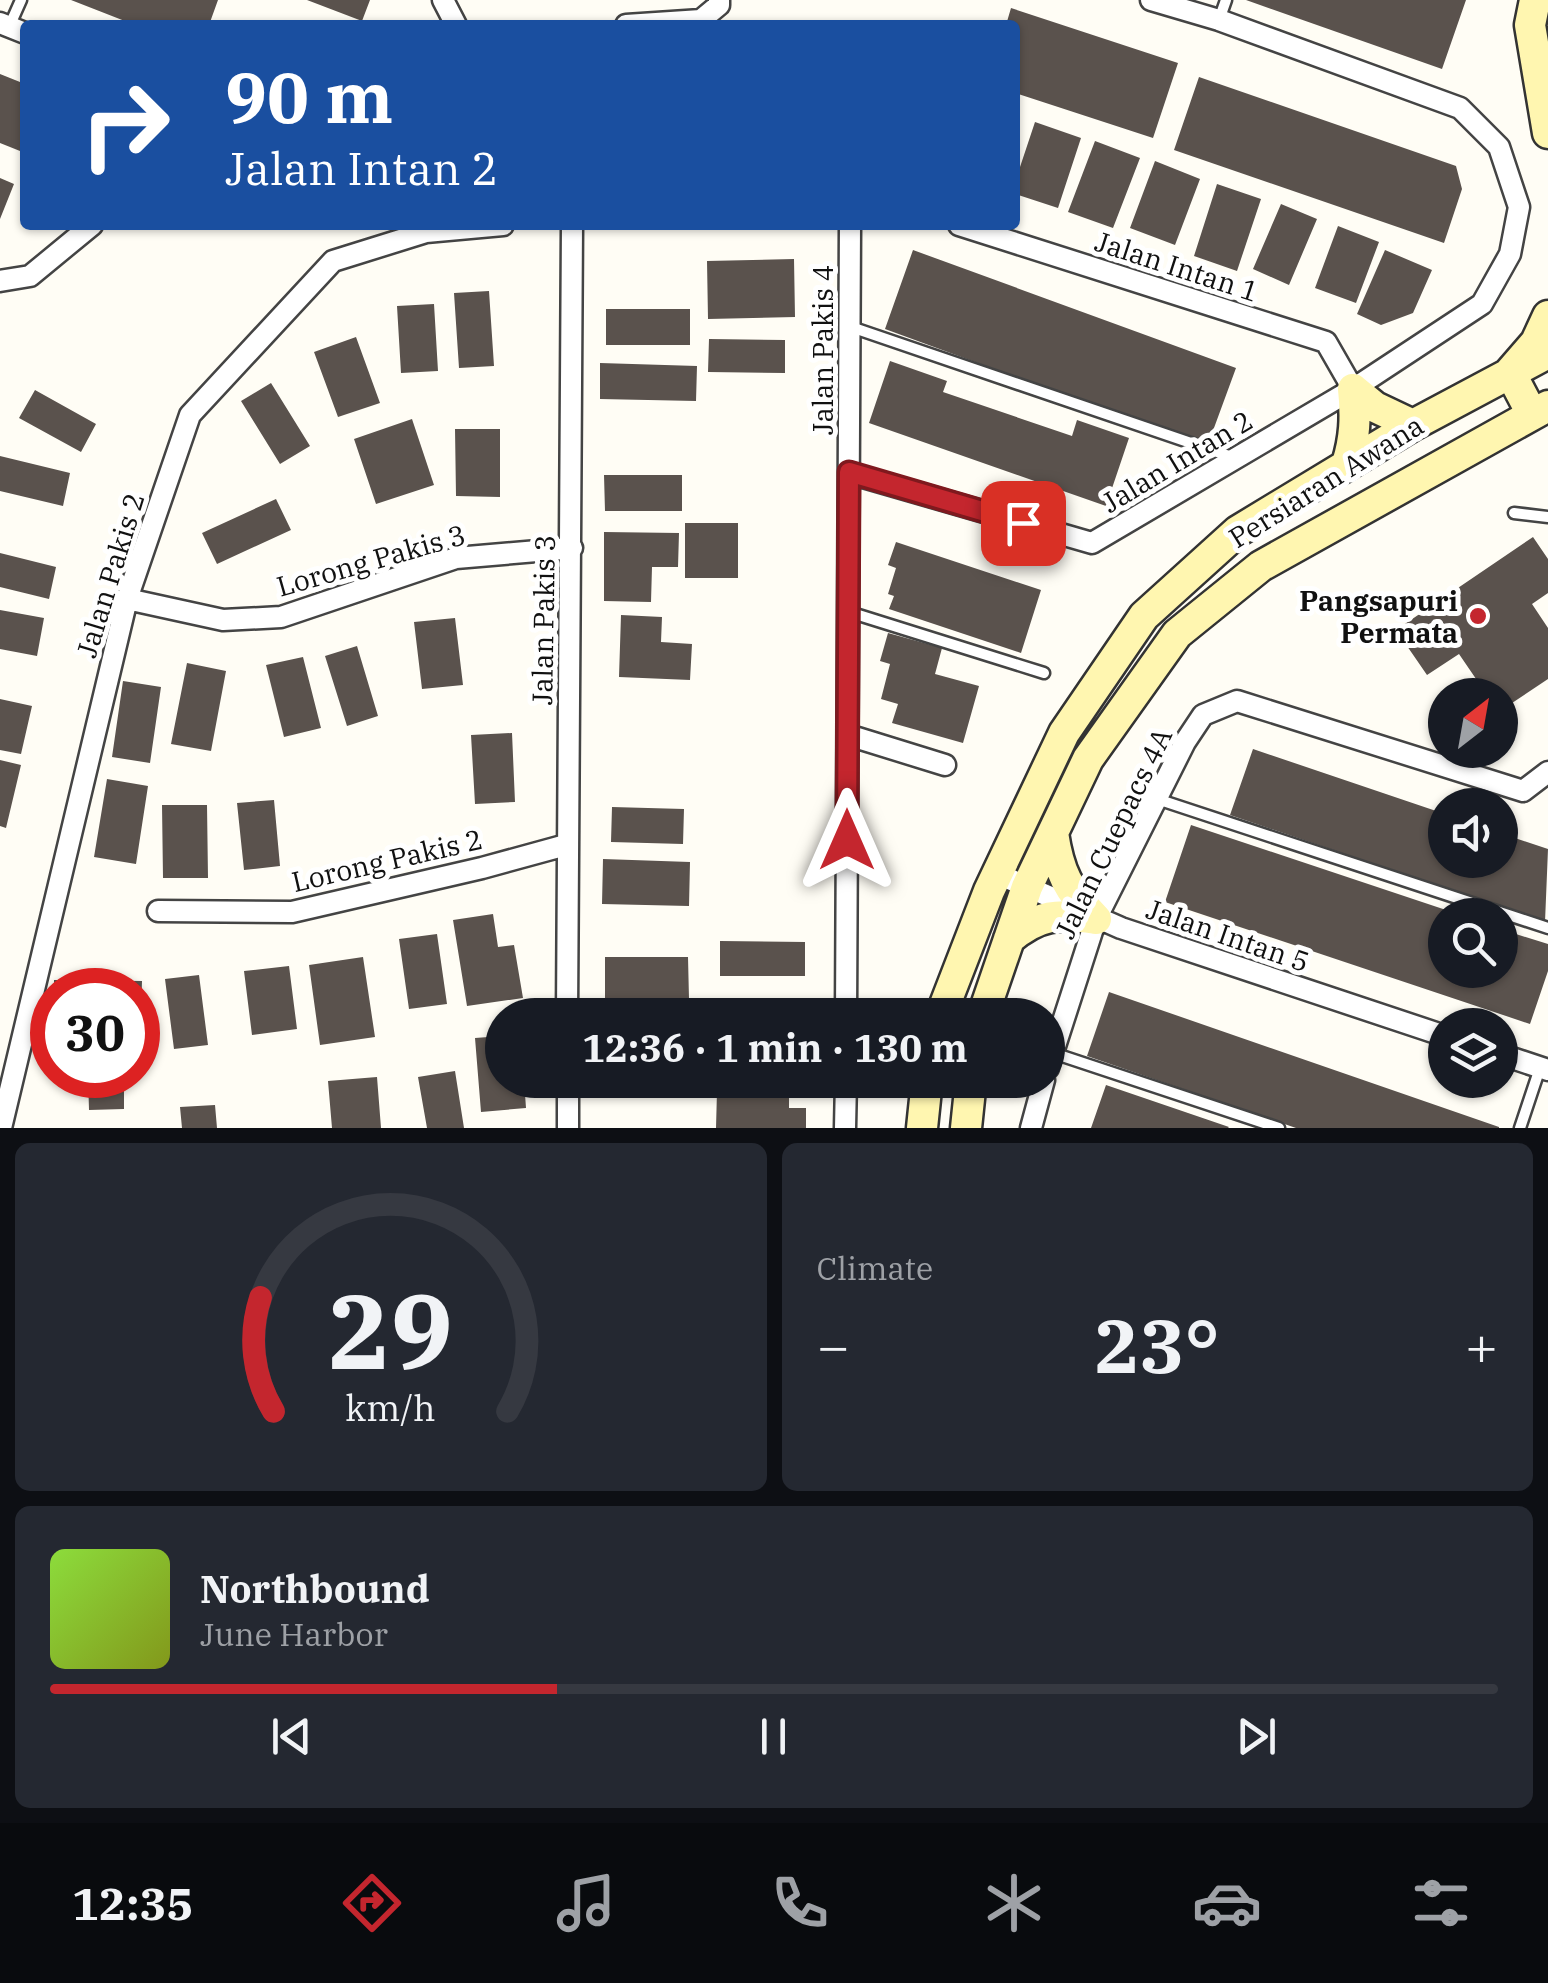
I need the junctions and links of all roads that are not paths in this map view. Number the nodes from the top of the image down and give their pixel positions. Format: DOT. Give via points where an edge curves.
graph roads {
  1 [pos="21,0"];
  2 [pos="1151,0"];
  3 [pos="1535,0"];
  4 [pos="1223,10"];
  5 [pos="12,28"];
  6 [pos="1548,132"];
  7 [pos="86,230"];
  8 [pos="448,230"];
  9 [pos="572,230"];
  10 [pos="850,230"];
  11 [pos="976,230"];
  12 [pos="0,281"];
  13 [pos="1548,316"];
  14 [pos="850,327"];
  15 [pos="1548,353"];
  16 [pos="1510,372"];
  17 [pos="1353,389"];
  18 [pos="1540,410"];
  19 [pos="1413,425"];
  20 [pos="1236,458"];
  21 [pos="1346,464"];
  22 [pos="849,472"];
  23 [pos="1514,513"];
  24 [pos="1548,516"];
  25 [pos="572,548"];
  26 [pos="126,599"];
  27 [pos="848,612"];
  28 [pos="1044,673"];
  29 [pos="848,734"];
  30 [pos="946,765"];
  31 [pos="1548,772"];
  32 [pos="1156,799"];
  33 [pos="1053,833"];
  34 [pos="566,845"];
  35 [pos="998,874"];
  36 [pos="1027,887"];
  37 [pos="158,911"];
  38 [pos="1096,919"];
  39 [pos="1548,928"];
  40 [pos="1009,940"];
  41 [pos="567,998"];
  42 [pos="846,998"];
  43 [pos="947,998"];
  44 [pos="989,998"];
  45 [pos="1065,1015"];
  46 [pos="1428,1030"];
  47 [pos="1518,1060"];
  48 [pos="1065,1065"];
  49 [pos="1544,1068"];
  50 [pos="568,1098"];
  51 [pos="846,1098"];
  52 [pos="924,1098"];
  53 [pos="969,1098"];
  54 [pos="1039,1098"];
  55 [pos="2,1128"];
  56 [pos="568,1128"];
  57 [pos="846,1128"];
  58 [pos="922,1128"];
  59 [pos="966,1128"];
  60 [pos="1031,1128"];
  61 [pos="1279,1128"];
  62 [pos="1520,1128"];
  1 -- 5 [label="lane"];
  2 -- 4 [label="street, Jalan Intan 2"];
  3 -- 6 [label="street" via="1530,25"];
  4 -- 17 [label="street, Jalan Intan 2" via="1460,108 1499,148 1519,208 1510,254 1482,304"];
  7 -- 12 [label="street" via="30,276"];
  8 -- 26 [label="street, Jalan Pakis 2" via="333,261 190,415"];
  9 -- 25 [label="street, Jalan Pakis 3"];
  10 -- 14 [label="street, Jalan Pakis 4"];
  11 -- 17 [label="street, Jalan Intan 1" via="1326,342"];
  13 -- 16 [label="street"];
  14 -- 20 [label="lane"];
  14 -- 22 [label="street, Jalan Pakis 4"];
  15 -- 16 [label="street, Persiaran Awana"];
  16 -- 18 [label="street"];
  16 -- 19 [label="street, Persiaran Awana"];
  17 -- 19 [label="street"];
  17 -- 20 [label="street, Jalan Intan 2"];
  17 -- 21 [label="street" via="1354,441"];
  18 -- 33 [label="street, Persiaran Awana" via="1261,566 1177,634 1088,758"];
  19 -- 21 [label="street, Persiaran Awana"];
  20 -- 22 [label="street, Jalan Intan 2" via="1092,544"];
  21 -- 35 [label="street, Persiaran Awana" via="1238,532 1144,616 1064,733"];
  22 -- 27 [label="street, Jalan Pakis 4"];
  23 -- 24 [label="lane"];
  25 -- 26 [label="street, Lorong Pakis 3" via="456,558 280,617 223,620"];
  25 -- 34 [label="street, Jalan Pakis 3"];
  26 -- 55 [label="street, Jalan Pakis 2"];
  27 -- 28 [label="lane"];
  27 -- 29 [label="street, Jalan Pakis 4"];
  29 -- 30 [label="street"];
  29 -- 42 [label="street, Jalan Pakis 4"];
  31 -- 32 [label="street, Jalan Cuepacs 4A" via="1524,791 1238,700 1203,715"];
  32 -- 38 [label="street, Jalan Cuepacs 4A"];
  32 -- 39 [label="lane"];
  33 -- 36 [label="street, Persiaran Awana"];
  33 -- 38 [label="street" via="1072,894"];
  34 -- 37 [label="street, Lorong Pakis 2" via="292,912"];
  34 -- 41 [label="street, Jalan Pakis 3"];
  35 -- 36 [label="street, Jalan Intan 5"];
  35 -- 43 [label="street, Persiaran Awana"];
  36 -- 38 [label="street, Jalan Intan 5"];
  36 -- 40 [label="street, Persiaran Awana"];
  38 -- 40 [label="street" via="1062,914 1027,924"];
  38 -- 45 [label="street, Jalan Cuepacs 4A"];
  38 -- 46 [label="street, Jalan Intan 5"];
  40 -- 44 [label="street, Persiaran Awana"];
  47 -- 49 [label="street"];
  48 -- 61 [label="lane"];
  49 -- 62 [label="lane"];
  50 -- 56 [label="street"];
  51 -- 57 [label="street"];
  52 -- 58 [label="street"];
  53 -- 59 [label="street"];
  54 -- 60 [label="street"];
}
